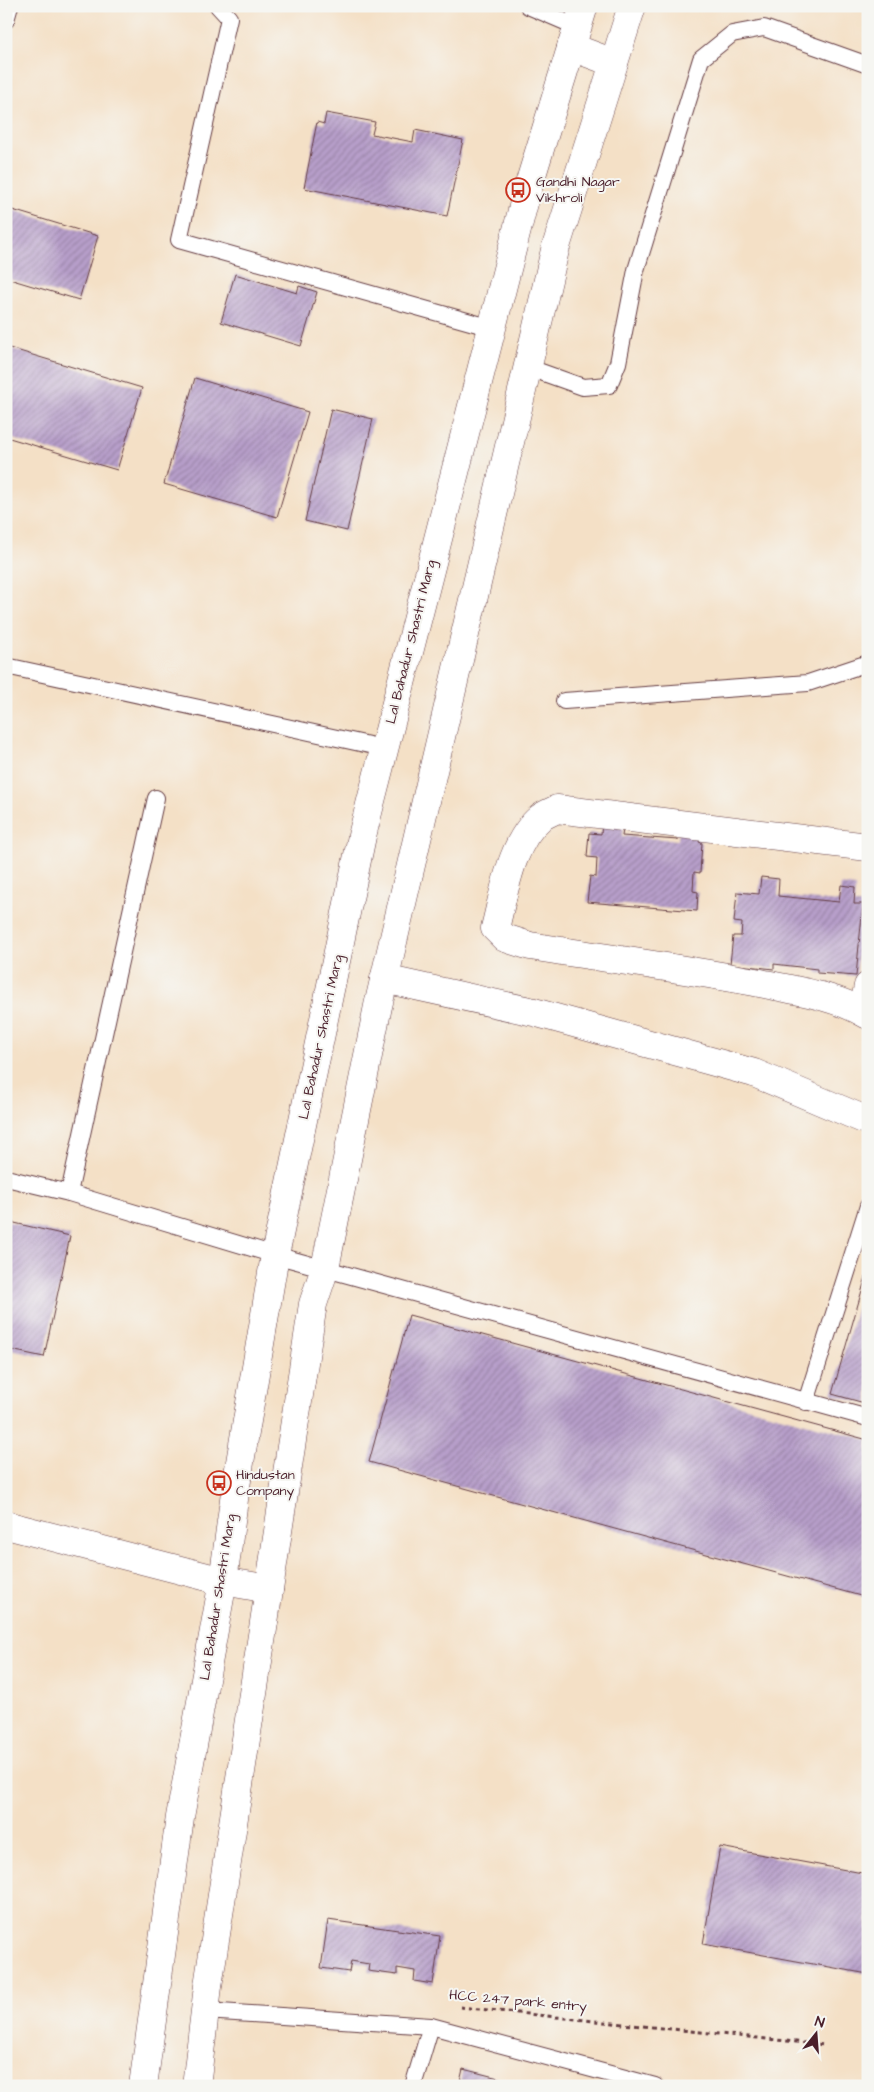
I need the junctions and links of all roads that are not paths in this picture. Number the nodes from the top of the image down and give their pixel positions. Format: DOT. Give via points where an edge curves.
graph roads {
  1 [pos="10,6"];
  2 [pos="218,6"];
  3 [pos="528,6"];
  4 [pos="632,6"];
  5 [pos="6,20"];
  6 [pos="577,27"];
  7 [pos="614,63"];
  8 [pos="868,65"];
  9 [pos="515,238"];
  10 [pos="555,250"];
  11 [pos="492,328"];
  12 [pos="527,367"];
  13 [pos="868,663"];
  14 [pos="6,666"];
  15 [pos="564,701"];
  16 [pos="383,748"];
  17 [pos="156,798"];
  18 [pos="868,848"];
  19 [pos="384,978"];
  20 [pos="868,986"];
  21 [pos="865,1014"];
  22 [pos="868,1121"];
  23 [pos="6,1178"];
  24 [pos="69,1193"];
  25 [pos="868,1206"];
  26 [pos="275,1255"];
  27 [pos="325,1268"];
  28 [pos="806,1402"];
  29 [pos="868,1418"];
  30 [pos="6,1525"];
  31 [pos="223,1580"];
  32 [pos="268,1588"];
  33 [pos="205,2012"];
  34 [pos="431,2026"];
  35 [pos="143,2086"];
  36 [pos="196,2086"];
  37 [pos="414,2086"];
  38 [pos="655,2086"];
  1 -- 5 [label="lane"];
  2 -- 11 [label="lane" via="229,18 179,240"];
  3 -- 6 [label="lane"];
  4 -- 7 [label="main road"];
  6 -- 7 [label="main road"];
  6 -- 9 [label="main road, Lal Bahadur Shastri Marg"];
  7 -- 10 [label="main road"];
  8 -- 12 [label="lane" via="764,28 732,34 701,59 636,270 618,363 609,385 583,387"];
  9 -- 10 [label="main road"];
  9 -- 11 [label="main road, Lal Bahadur Shastri Marg"];
  10 -- 12 [label="main road"];
  11 -- 16 [label="main road, Lal Bahadur Shastri Marg"];
  12 -- 19 [label="main road"];
  13 -- 15 [label="lane" via="808,683"];
  14 -- 16 [label="lane"];
  16 -- 26 [label="main road, Lal Bahadur Shastri Marg"];
  17 -- 24 [label="lane"];
  18 -- 21 [label="main road" via="557,809 540,818 518,849 495,928 506,938 530,946 791,989"];
  19 -- 22 [label="main road" via="534,1012 754,1073"];
  19 -- 27 [label="main road"];
  20 -- 21 [label="main road"];
  23 -- 24 [label="lane"];
  24 -- 26 [label="lane"];
  25 -- 28 [label="lane"];
  26 -- 27 [label="lane"];
  26 -- 31 [label="main road, Lal Bahadur Shastri Marg"];
  27 -- 28 [label="lane"];
  27 -- 32 [label="main road" via="313,1304"];
  28 -- 29 [label="lane"];
  30 -- 31 [label="main road"];
  31 -- 32 [label="main road"];
  31 -- 35 [label="main road, Lal Bahadur Shastri Marg" via="180,1817"];
  32 -- 33 [label="main road"];
  33 -- 34 [label="lane"];
  33 -- 36 [label="main road"];
  34 -- 37 [label="lane"];
  34 -- 38 [label="lane"];
}
